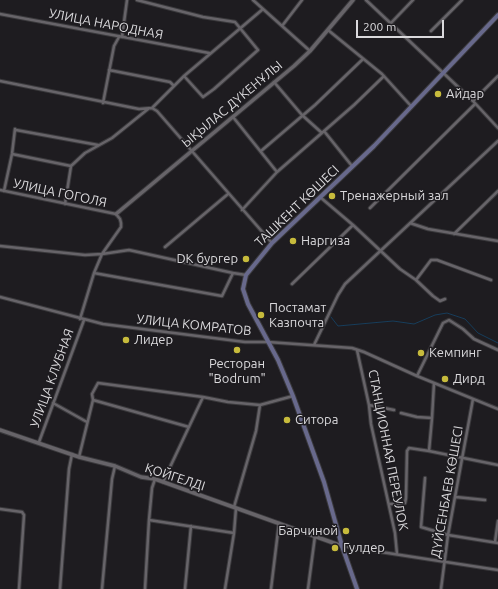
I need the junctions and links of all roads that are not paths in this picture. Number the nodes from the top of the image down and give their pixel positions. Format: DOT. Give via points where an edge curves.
graph roads {
  1 [pos="127,0"];
  2 [pos="137,0"];
  3 [pos="253,0"];
  4 [pos="302,0"];
  5 [pos="353,0"];
  6 [pos="366,0"];
  7 [pos="413,0"];
  8 [pos="462,0"];
  9 [pos="263,9"];
  10 [pos="0,14"];
  11 [pos="498,16"];
  12 [pos="390,24"];
  13 [pos="282,26"];
  14 [pos="240,28"];
  15 [pos="328,30"];
  16 [pos="431,31"];
  17 [pos="119,37"];
  18 [pos="122,37"];
  19 [pos="310,50"];
  20 [pos="209,53"];
  21 [pos="363,59"];
  22 [pos="109,70"];
  23 [pos="443,74"];
  24 [pos="184,76"];
  25 [pos="384,76"];
  26 [pos="498,76"];
  27 [pos="0,81"];
  28 [pos="274,82"];
  29 [pos="174,86"];
  30 [pos="473,101"];
  31 [pos="103,103"];
  32 [pos="476,104"];
  33 [pos="411,106"];
  34 [pos="150,108"];
  35 [pos="302,115"];
  36 [pos="233,117"];
  37 [pos="498,128"];
  38 [pos="323,132"];
  39 [pos="498,140"];
  40 [pos="98,145"];
  41 [pos="261,151"];
  42 [pos="192,152"];
  43 [pos="12,154"];
  44 [pos="71,166"];
  45 [pos="352,166"];
  46 [pos="277,172"];
  47 [pos="0,190"];
  48 [pos="4,191"];
  49 [pos="498,191"];
  50 [pos="228,194"];
  51 [pos="320,197"];
  52 [pos="64,204"];
  53 [pos="370,208"];
  54 [pos="242,210"];
  55 [pos="116,214"];
  56 [pos="410,223"];
  57 [pos="353,225"];
  58 [pos="454,234"];
  59 [pos="498,241"];
  60 [pos="272,243"];
  61 [pos="0,246"];
  62 [pos="165,247"];
  63 [pos="380,251"];
  64 [pos="102,254"];
  65 [pos="94,273"];
  66 [pos="233,273"];
  67 [pos="246,275"];
  68 [pos="416,280"];
  69 [pos="491,280"];
  70 [pos="292,284"];
  71 [pos="0,297"];
  72 [pos="445,299"];
  73 [pos="82,319"];
  74 [pos="268,342"];
  75 [pos="314,345"];
  76 [pos="357,350"];
  77 [pos="498,350"];
  78 [pos="417,376"];
  79 [pos="434,383"];
  80 [pos="293,396"];
  81 [pos="203,397"];
  82 [pos="473,399"];
  83 [pos="93,400"];
  84 [pos="52,403"];
  85 [pos="260,405"];
  86 [pos="369,405"];
  87 [pos="498,409"];
  88 [pos="394,410"];
  89 [pos="401,413"];
  90 [pos="432,418"];
  91 [pos="87,422"];
  92 [pos="189,427"];
  93 [pos="0,430"];
  94 [pos="39,442"];
  95 [pos="429,451"];
  96 [pos="72,454"];
  97 [pos="79,457"];
  98 [pos="463,458"];
  99 [pos="498,465"];
  100 [pos="115,466"];
  101 [pos="425,478"];
  102 [pos="155,479"];
  103 [pos="163,482"];
  104 [pos="456,497"];
  105 [pos="485,500"];
  106 [pos="388,504"];
  107 [pos="235,508"];
  108 [pos="0,509"];
  109 [pos="149,520"];
  110 [pos="498,521"];
  111 [pos="279,523"];
  112 [pos="191,526"];
  113 [pos="234,532"];
  114 [pos="448,535"];
  115 [pos="315,536"];
  116 [pos="496,543"];
  117 [pos="342,546"];
  118 [pos="397,554"];
  119 [pos="445,562"];
  120 [pos="498,570"];
  121 [pos="19,589"];
  122 [pos="60,589"];
  123 [pos="102,589"];
  124 [pos="145,589"];
  125 [pos="185,589"];
  126 [pos="225,589"];
  127 [pos="271,589"];
  128 [pos="308,589"];
  129 [pos="357,589"];
  130 [pos="441,589"];
  1 -- 18 [label="street"];
  2 -- 14 [label="street" via="203,17 235,22"];
  3 -- 9 [label="street"];
  4 -- 13 [label="street"];
  5 -- 15 [label="street, ЫҚЫЛАС ДҮКЕНҰЛЫ"];
  6 -- 12 [label="street"];
  7 -- 12 [label="street"];
  8 -- 16 [label="street"];
  9 -- 13 [label="street"];
  9 -- 14 [label="street"];
  10 -- 17 [label="street, УЛИЦА НАРОДНАЯ"];
  11 -- 23 [label="main road, ТАШКЕНТ КӨШЕСІ"];
  12 -- 23 [label="street"];
  13 -- 19 [label="street"];
  14 -- 20 [label="street"];
  14 -- 24 [label="street" via="258,50 214,89 203,97"];
  15 -- 19 [label="street, ЫҚЫЛАС ДҮКЕНҰЛЫ"];
  15 -- 21 [label="street"];
  17 -- 18 [label="street, УЛИЦА НАРОДНАЯ"];
  17 -- 22 [label="street" via="114,46"];
  18 -- 20 [label="street, УЛИЦА НАРОДНАЯ"];
  19 -- 28 [label="street, ЫҚЫЛАС ДҮКЕНҰЛЫ"];
  20 -- 24 [label="street"];
  21 -- 25 [label="street"];
  21 -- 35 [label="street"];
  22 -- 29 [label="street" via="170,82"];
  22 -- 31 [label="street"];
  23 -- 30 [label="street"];
  23 -- 33 [label="main road, ТАШКЕНТ КӨШЕСІ"];
  24 -- 29 [label="street"];
  25 -- 33 [label="street"];
  25 -- 38 [label="street"];
  26 -- 30 [label="street"];
  27 -- 31 [label="street"];
  28 -- 35 [label="street"];
  28 -- 36 [label="street, ЫҚЫЛАС ДҮКЕНҰЛЫ"];
  29 -- 34 [label="street"];
  30 -- 32 [label="street"];
  31 -- 34 [label="street" via="139,109"];
  32 -- 37 [label="street"];
  32 -- 53 [label="street"];
  33 -- 45 [label="main road, ТАШКЕНТ КӨШЕСІ"];
  34 -- 40 [label="street" via="112,138"];
  34 -- 42 [label="street" via="157,111"];
  35 -- 38 [label="street"];
  35 -- 41 [label="street"];
  36 -- 41 [label="street"];
  36 -- 42 [label="street, ЫҚЫЛАС ДҮКЕНҰЛЫ"];
  38 -- 45 [label="street"];
  38 -- 46 [label="street"];
  39 -- 56 [label="street"];
  40 -- 43 [label="street" via="15,129"];
  40 -- 44 [label="street"];
  41 -- 46 [label="street"];
  42 -- 50 [label="street"];
  42 -- 55 [label="street, ЫҚЫЛАС ДҮКЕНҰЛЫ"];
  43 -- 44 [label="street"];
  43 -- 48 [label="street"];
  44 -- 52 [label="street"];
  45 -- 51 [label="main road, ТАШКЕНТ КӨШЕСІ"];
  46 -- 54 [label="street"];
  47 -- 48 [label="street, УЛИЦА ГОГОЛЯ"];
  48 -- 52 [label="street, УЛИЦА ГОГОЛЯ"];
  49 -- 58 [label="street"];
  50 -- 54 [label="street"];
  50 -- 62 [label="street"];
  51 -- 57 [label="street"];
  51 -- 60 [label="main road, ТАШКЕНТ КӨШЕСІ"];
  52 -- 55 [label="street, УЛИЦА ГОГОЛЯ"];
  54 -- 60 [label="street"];
  55 -- 64 [label="street, УЛИЦА КЛУБНАЯ" via="121,227"];
  56 -- 58 [label="street"];
  56 -- 63 [label="street"];
  57 -- 63 [label="street"];
  57 -- 70 [label="street"];
  58 -- 59 [label="street"];
  60 -- 67 [label="main road, ТАШКЕНТ КӨШЕСІ"];
  61 -- 64 [label="street" via="85,255"];
  63 -- 68 [label="street"];
  63 -- 75 [label="street" via="342,289"];
  64 -- 65 [label="street, УЛИЦА КЛУБНАЯ"];
  64 -- 66 [label="street" via="129,250"];
  65 -- 66 [label="street" via="222,296"];
  65 -- 73 [label="street, УЛИЦА КЛУБНАЯ"];
  66 -- 67 [label="street"];
  67 -- 74 [label="main road" via="243,289"];
  68 -- 69 [label="street" via="431,260 438,260"];
  68 -- 72 [label="street" via="437,300"];
  71 -- 73 [label="street, УЛИЦА КОМРАТОВ"];
  73 -- 74 [label="street, УЛИЦА КОМРАТОВ" via="243,342"];
  73 -- 84 [label="street, УЛИЦА КЛУБНАЯ"];
  74 -- 75 [label="street, УЛИЦА КОМРАТОВ"];
  74 -- 80 [label="main road"];
  75 -- 76 [label="street, УЛИЦА КОМРАТОВ"];
  76 -- 78 [label="street, УЛИЦА КОМРАТОВ"];
  76 -- 86 [label="street, СТАНЦИОННАЯ ПЕРЕУЛОК"];
  77 -- 78 [label="street" via="474,339 450,320 443,323"];
  78 -- 79 [label="street, УЛИЦА КОМРАТОВ"];
  79 -- 82 [label="street, УЛИЦА КОМРАТОВ"];
  79 -- 90 [label="street"];
  80 -- 85 [label="street"];
  80 -- 117 [label="main road" via="324,482"];
  81 -- 83 [label="street" via="98,383 92,394"];
  81 -- 85 [label="street"];
  81 -- 92 [label="street"];
  82 -- 87 [label="street, УЛИЦА КОМРАТОВ"];
  82 -- 98 [label="street, ДҮЙСЕНБАЕВ КӨШЕСІ"];
  83 -- 91 [label="street"];
  83 -- 92 [label="street"];
  84 -- 91 [label="street"];
  84 -- 94 [label="street, УЛИЦА КЛУБНАЯ"];
  85 -- 107 [label="street" via="256,431"];
  86 -- 88 [label="street"];
  86 -- 106 [label="street, СТАНЦИОННАЯ ПЕРЕУЛОК"];
  89 -- 90 [label="street"];
  90 -- 95 [label="street"];
  91 -- 97 [label="street"];
  92 -- 103 [label="street"];
  93 -- 94 [label="street, ҚОЙГЕЛДІ"];
  94 -- 96 [label="street, ҚОЙГЕЛДІ"];
  95 -- 98 [label="street"];
  95 -- 106 [label="street" via="409,448 406,498 404,503"];
  96 -- 97 [label="street, ҚОЙГЕЛДІ"];
  96 -- 122 [label="street"];
  97 -- 100 [label="street, ҚОЙГЕЛДІ"];
  98 -- 99 [label="street"];
  98 -- 104 [label="street, ДҮЙСЕНБАЕВ КӨШЕСІ"];
  100 -- 102 [label="street, ҚОЙГЕЛДІ" via="141,477"];
  100 -- 123 [label="street"];
  101 -- 114 [label="street" via="421,527"];
  102 -- 103 [label="street, ҚОЙГЕЛДІ"];
  102 -- 109 [label="street"];
  103 -- 107 [label="street, ҚОЙГЕЛДІ"];
  104 -- 105 [label="street"];
  104 -- 114 [label="street, ДҮЙСЕНБАЕВ КӨШЕСІ"];
  106 -- 118 [label="street, СТАНЦИОННАЯ ПЕРЕУЛОК"];
  107 -- 111 [label="street, ҚОЙГЕЛДІ"];
  107 -- 113 [label="street"];
  108 -- 121 [label="street" via="22,512 24,515"];
  109 -- 112 [label="street"];
  109 -- 124 [label="street"];
  110 -- 116 [label="street"];
  111 -- 115 [label="street, ҚОЙГЕЛДІ"];
  111 -- 127 [label="street"];
  112 -- 113 [label="street"];
  112 -- 125 [label="street"];
  113 -- 126 [label="street"];
  114 -- 116 [label="street"];
  114 -- 119 [label="street, ДҮЙСЕНБАЕВ КӨШЕСІ"];
  115 -- 117 [label="street, ҚОЙГЕЛДІ"];
  115 -- 128 [label="street"];
  117 -- 118 [label="street"];
  117 -- 129 [label="main road"];
  118 -- 119 [label="street"];
  119 -- 120 [label="street"];
  119 -- 130 [label="street, ДҮЙСЕНБАЕВ КӨШЕСІ"];
}
